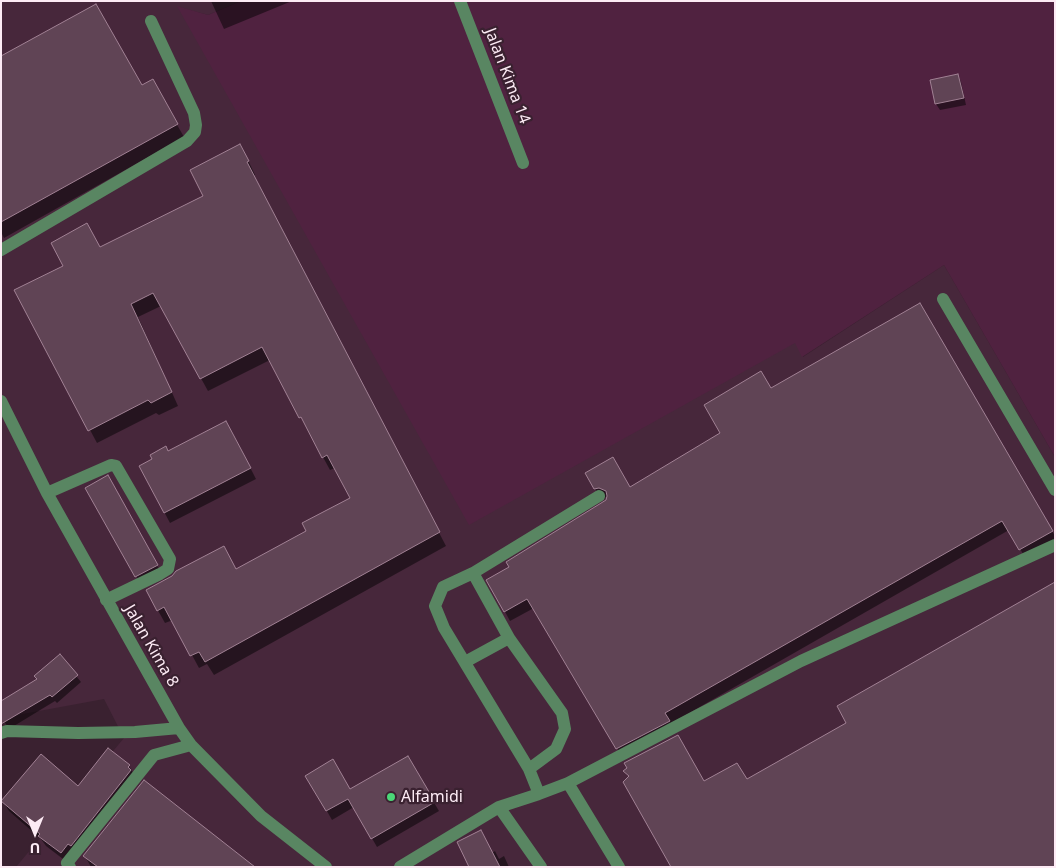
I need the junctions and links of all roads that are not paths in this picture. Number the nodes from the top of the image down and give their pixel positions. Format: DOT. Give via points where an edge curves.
graph roads {
  1 [pos="460,1"];
  2 [pos="151,21"];
  3 [pos="523,163"];
  4 [pos="1,250"];
  5 [pos="943,299"];
  6 [pos="1,401"];
  7 [pos="1055,490"];
  8 [pos="47,493"];
  9 [pos="599,496"];
  10 [pos="1055,545"];
  11 [pos="474,573"];
  12 [pos="106,600"];
  13 [pos="509,638"];
  14 [pos="465,662"];
  15 [pos="179,728"];
  16 [pos="1,733"];
  17 [pos="191,745"];
  18 [pos="529,769"];
  19 [pos="568,783"];
  20 [pos="539,794"];
  21 [pos="498,807"];
  22 [pos="70,867"];
  23 [pos="326,867"];
  24 [pos="400,867"];
  25 [pos="541,867"];
  26 [pos="619,867"];
  1 -- 3 [label="street, Jalan Kima 14"];
  2 -- 4 [label="street" via="194,112 195,132 187,141"];
  5 -- 7 [label="street"];
  6 -- 8 [label="street, Jalan Kima 8"];
  8 -- 12 [label="street, Jalan Kima 8"];
  8 -- 12 [label="street" via="111,465 116,466 170,559 168,569"];
  9 -- 11 [label="street"];
  10 -- 19 [label="street" via="801,661"];
  11 -- 13 [label="street"];
  11 -- 14 [label="street" via="443,587 435,606"];
  12 -- 15 [label="street, Jalan Kima 8"];
  13 -- 14 [label="street"];
  13 -- 18 [label="street" via="562,713 565,729 556,749"];
  14 -- 18 [label="street"];
  15 -- 16 [label="street" via="78,734"];
  15 -- 17 [label="street, Jalan Kima 8"];
  17 -- 22 [label="street" via="154,755 67,863"];
  17 -- 23 [label="street, Jalan Kima 8" via="260,816"];
  18 -- 20 [label="street"];
  19 -- 20 [label="street"];
  19 -- 26 [label="street"];
  20 -- 21 [label="street"];
  21 -- 24 [label="street"];
  21 -- 25 [label="street"];
}
